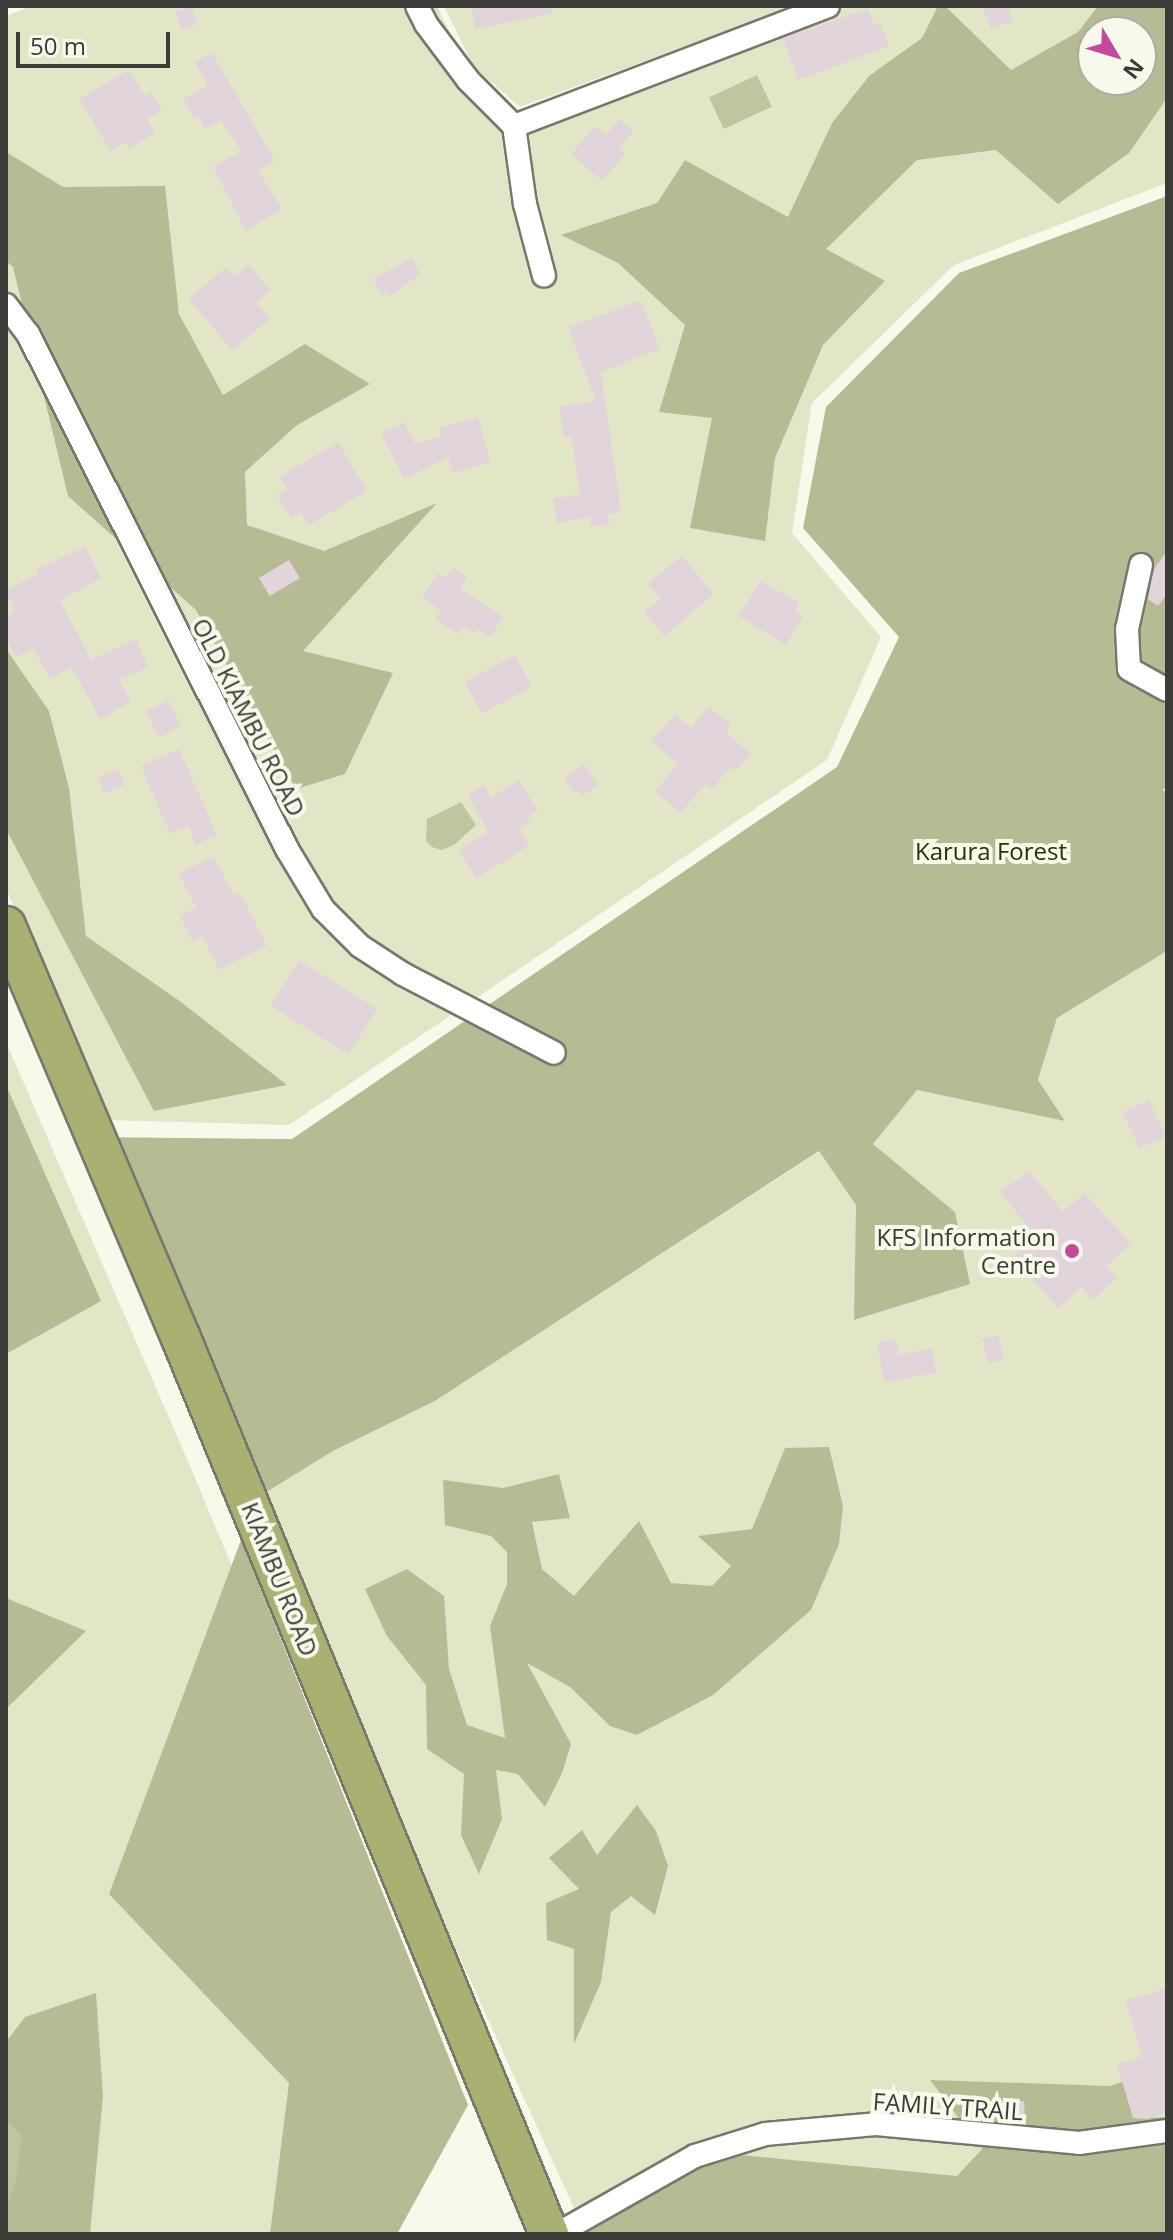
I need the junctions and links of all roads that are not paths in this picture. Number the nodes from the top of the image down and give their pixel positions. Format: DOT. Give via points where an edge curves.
graph roads {
  1 [pos="417,6"];
  2 [pos="828,6"];
  3 [pos="514,126"];
  4 [pos="544,276"];
  5 [pos="6,305"];
  6 [pos="1141,565"];
  7 [pos="1167,690"];
  8 [pos="6,926"];
  9 [pos="554,1053"];
  10 [pos="1167,2131"];
  11 [pos="549,2234"];
  12 [pos="557,2234"];
  1 -- 3 [label="street" via="468,80"];
  2 -- 3 [label="street"];
  3 -- 4 [label="street" via="525,204"];
  5 -- 9 [label="street, OLD KIAMBU ROAD" via="28,334 287,849 323,909 360,946 403,974"];
  6 -- 7 [label="street" via="1127,629 1129,669"];
  8 -- 11 [label="highway, KIAMBU ROAD"];
  10 -- 12 [label="street, FAMILY TRAIL" via="1079,2143 876,2124 765,2134 695,2156"];
}
